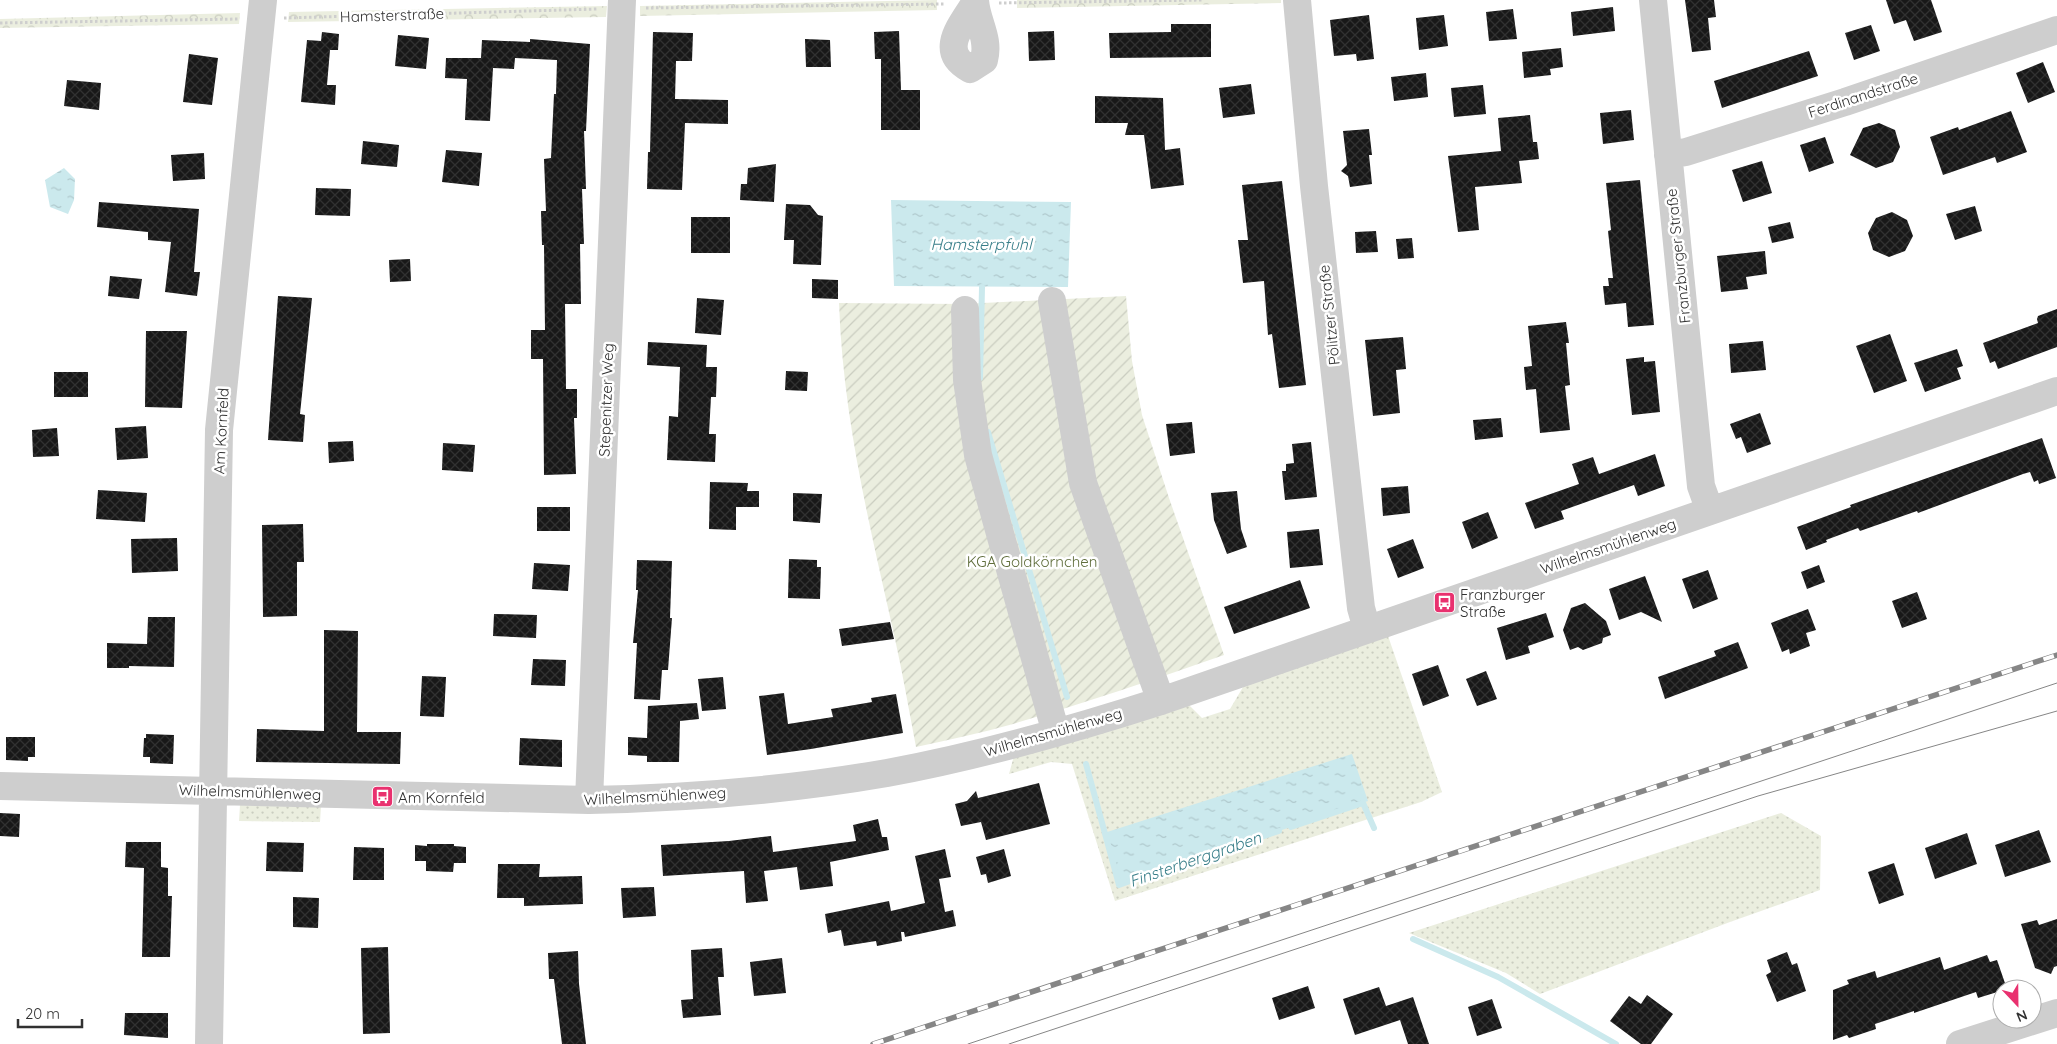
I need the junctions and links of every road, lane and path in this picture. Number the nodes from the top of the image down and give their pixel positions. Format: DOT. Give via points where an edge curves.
graph roads {
  1 [pos="1203,0"];
  2 [pos="1297,0"];
  3 [pos="1653,0"];
  4 [pos="975,2"];
  5 [pos="622,4"];
  6 [pos="262,9"];
  7 [pos="0,23"];
  8 [pos="2057,30"];
  9 [pos="1668,154"];
  10 [pos="1052,301"];
  11 [pos="965,310"];
  12 [pos="2057,392"];
  13 [pos="1710,511"];
  14 [pos="1367,629"];
  15 [pos="1161,700"];
  16 [pos="1056,733"];
  17 [pos="0,786"];
  18 [pos="213,791"];
  19 [pos="590,800"];
  20 [pos="2057,1013"];
  21 [pos="209,1044"];
  22 [pos="1960,1044"];
  1 -- 4 [label="path, Hamsterstraße"];
  2 -- 14 [label="street, Pölitzer Straße" via="1316,206 1361,608"];
  3 -- 9 [label="street, Franzburger Straße"];
  4 -- 5 [label="path, Hamsterstraße"];
  5 -- 6 [label="path, Hamsterstraße"];
  5 -- 19 [label="street, Stepenitzer Weg"];
  6 -- 7 [label="path, Hamsterstraße"];
  6 -- 18 [label="street, Am Kornfeld" via="219,430"];
  8 -- 9 [label="street, Ferdinandstraße" via="1845,102 1686,152"];
  9 -- 13 [label="street, Franzburger Straße" via="1701,486"];
  10 -- 15 [label="street" via="1083,484"];
  11 -- 16 [label="street" via="966,380 978,454"];
  12 -- 13 [label="street, Wilhelmsmühlenweg"];
  13 -- 14 [label="street, Wilhelmsmühlenweg"];
  14 -- 15 [label="street, Wilhelmsmühlenweg"];
  15 -- 16 [label="street, Wilhelmsmühlenweg"];
  16 -- 19 [label="street, Wilhelmsmühlenweg" via="959,758 856,778 730,793"];
  17 -- 18 [label="street, Wilhelmsmühlenweg"];
  18 -- 19 [label="street, Wilhelmsmühlenweg"];
  18 -- 21 [label="street, Am Kornfeld"];
  20 -- 22 [label="street"];
}
